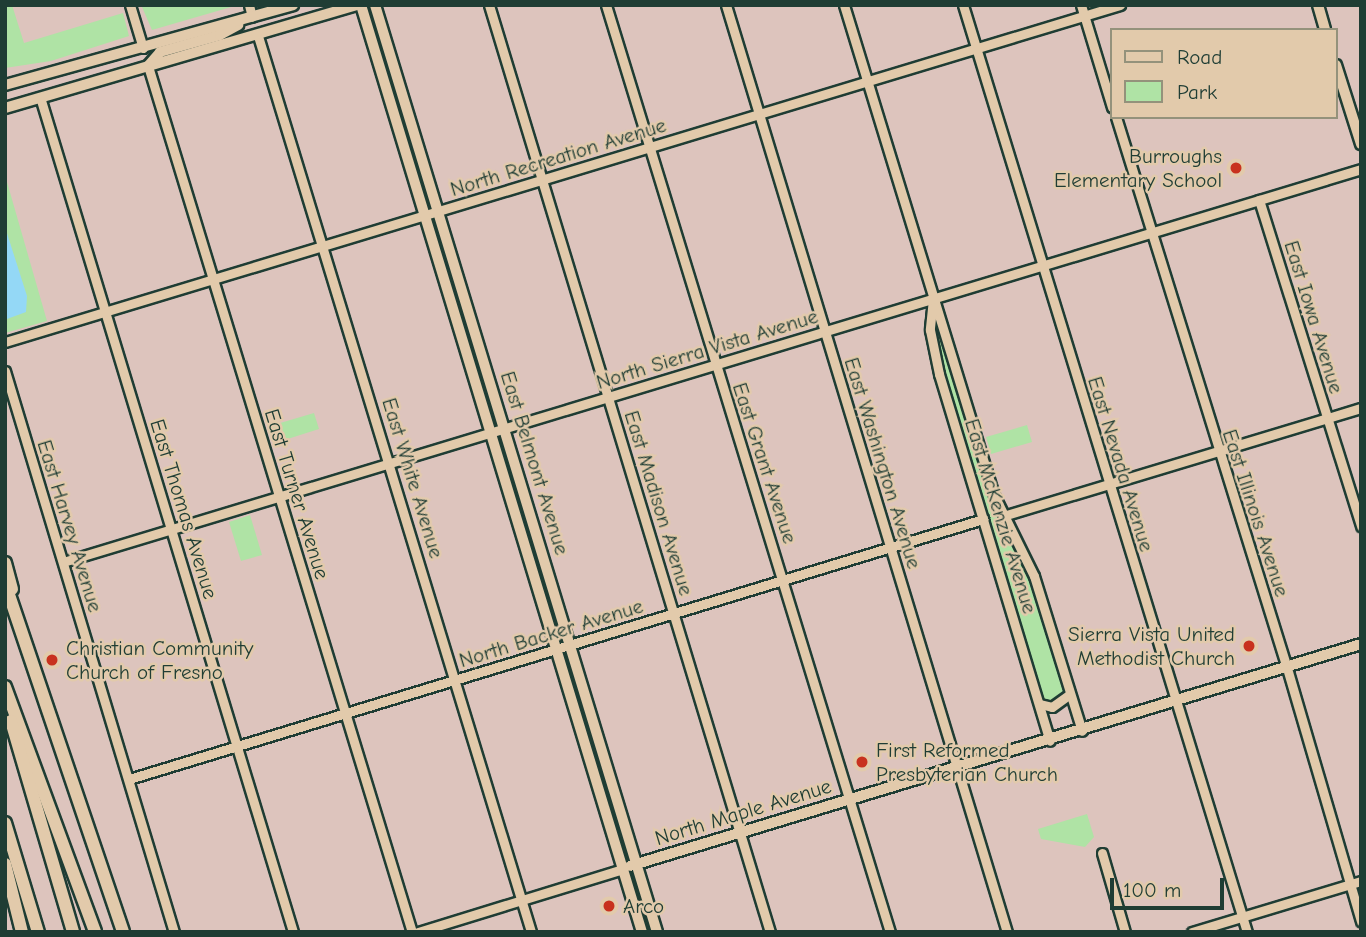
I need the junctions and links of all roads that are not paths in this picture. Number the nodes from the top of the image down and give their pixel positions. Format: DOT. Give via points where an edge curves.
graph roads {
  1 [pos="130,5"];
  2 [pos="249,5"];
  3 [pos="293,5"];
  4 [pos="360,5"];
  5 [pos="375,5"];
  6 [pos="489,5"];
  7 [pos="606,5"];
  8 [pos="726,5"];
  9 [pos="844,5"];
  10 [pos="963,5"];
  11 [pos="1081,5"];
  12 [pos="1120,5"];
  13 [pos="1318,5"];
  14 [pos="1084,16"];
  15 [pos="252,17"];
  16 [pos="1324,28"];
  17 [pos="258,36"];
  18 [pos="143,48"];
  19 [pos="976,49"];
  20 [pos="148,66"];
  21 [pos="1338,71"];
  22 [pos="867,80"];
  23 [pos="5,85"];
  24 [pos="40,97"];
  25 [pos="1110,100"];
  26 [pos="5,108"];
  27 [pos="761,113"];
  28 [pos="1116,119"];
  29 [pos="1361,144"];
  30 [pos="650,148"];
  31 [pos="1361,169"];
  32 [pos="542,179"];
  33 [pos="1259,200"];
  34 [pos="438,211"];
  35 [pos="424,215"];
  36 [pos="1152,234"];
  37 [pos="323,246"];
  38 [pos="1042,267"];
  39 [pos="213,279"];
  40 [pos="933,299"];
  41 [pos="106,312"];
  42 [pos="824,333"];
  43 [pos="5,342"];
  44 [pos="716,365"];
  45 [pos="5,372"];
  46 [pos="608,397"];
  47 [pos="1361,408"];
  48 [pos="1328,419"];
  49 [pos="504,429"];
  50 [pos="491,434"];
  51 [pos="1218,452"];
  52 [pos="390,462"];
  53 [pos="1109,484"];
  54 [pos="279,496"];
  55 [pos="1003,516"];
  56 [pos="983,519"];
  57 [pos="1361,526"];
  58 [pos="172,530"];
  59 [pos="891,547"];
  60 [pos="63,562"];
  61 [pos="5,563"];
  62 [pos="784,579"];
  63 [pos="5,583"];
  64 [pos="674,614"];
  65 [pos="20,623"];
  66 [pos="1361,644"];
  67 [pos="570,646"];
  68 [pos="557,651"];
  69 [pos="1287,668"];
  70 [pos="455,680"];
  71 [pos="5,687"];
  72 [pos="1070,694"];
  73 [pos="1174,701"];
  74 [pos="5,702"];
  75 [pos="1040,704"];
  76 [pos="345,713"];
  77 [pos="1082,731"];
  78 [pos="1050,741"];
  79 [pos="237,747"];
  80 [pos="957,768"];
  81 [pos="129,779"];
  82 [pos="848,801"];
  83 [pos="5,823"];
  84 [pos="740,834"];
  85 [pos="1102,853"];
  86 [pos="5,864"];
  87 [pos="637,864"];
  88 [pos="623,869"];
  89 [pos="1361,881"];
  90 [pos="1350,884"];
  91 [pos="521,900"];
  92 [pos="1243,916"];
  93 [pos="1361,921"];
  94 [pos="22,932"];
  95 [pos="38,932"];
  96 [pos="73,932"];
  97 [pos="95,932"];
  98 [pos="123,932"];
  99 [pos="174,932"];
  100 [pos="293,932"];
  101 [pos="412,932"];
  102 [pos="418,932"];
  103 [pos="531,932"];
  104 [pos="642,932"];
  105 [pos="657,932"];
  106 [pos="770,932"];
  107 [pos="890,932"];
  108 [pos="1007,932"];
  109 [pos="1125,932"];
  110 [pos="1192,932"];
  111 [pos="1247,932"];
  1 -- 18 [label="street"];
  2 -- 15 [label="street"];
  3 -- 15 [label="main road"];
  4 -- 17 [label="main road"];
  4 -- 35 [label="main road, East Belmont Avenue"];
  5 -- 34 [label="main road, East Belmont Avenue"];
  6 -- 32 [label="street, East Madison Avenue"];
  7 -- 30 [label="street, East Grant Avenue"];
  8 -- 27 [label="street, East Washington Avenue"];
  9 -- 22 [label="street, East McKenzie Avenue"];
  10 -- 19 [label="street, East Nevada Avenue"];
  11 -- 14 [label="street"];
  12 -- 14 [label="street, North Recreation Avenue"];
  13 -- 16 [label="main road"];
  14 -- 19 [label="street, North Recreation Avenue"];
  14 -- 25 [label="street"];
  15 -- 18 [label="main road"];
  15 -- 20 [label="main road" via="220,35 160,52"];
  17 -- 20 [label="main road"];
  17 -- 37 [label="street, East White Avenue"];
  18 -- 23 [label="main road"];
  19 -- 22 [label="street, North Recreation Avenue"];
  19 -- 38 [label="street, East Nevada Avenue"];
  20 -- 24 [label="main road"];
  20 -- 39 [label="street, East Turner Avenue"];
  21 -- 29 [label="main road"];
  22 -- 27 [label="street, North Recreation Avenue"];
  22 -- 40 [label="street, East McKenzie Avenue"];
  24 -- 26 [label="main road"];
  24 -- 41 [label="street, East Thomas Avenue"];
  27 -- 30 [label="street, North Recreation Avenue"];
  27 -- 42 [label="street, East Washington Avenue"];
  28 -- 36 [label="street, East Illinois Avenue"];
  30 -- 32 [label="street, North Recreation Avenue"];
  30 -- 44 [label="street, East Grant Avenue"];
  31 -- 33 [label="street, North Sierra Vista Avenue"];
  32 -- 34 [label="street, North Recreation Avenue"];
  32 -- 46 [label="street, East Madison Avenue"];
  33 -- 36 [label="street, North Sierra Vista Avenue"];
  33 -- 48 [label="street, East Iowa Avenue"];
  34 -- 35 [label="street, North Recreation Avenue"];
  34 -- 49 [label="main road, East Belmont Avenue"];
  35 -- 37 [label="street, North Recreation Avenue"];
  35 -- 50 [label="main road, East Belmont Avenue"];
  36 -- 38 [label="street, North Sierra Vista Avenue"];
  36 -- 51 [label="street, East Illinois Avenue"];
  37 -- 39 [label="street, North Recreation Avenue"];
  37 -- 52 [label="street, East White Avenue"];
  38 -- 40 [label="street, North Sierra Vista Avenue"];
  38 -- 53 [label="street, East Nevada Avenue"];
  39 -- 41 [label="street, North Recreation Avenue"];
  39 -- 54 [label="street, East Turner Avenue"];
  40 -- 42 [label="street, North Sierra Vista Avenue"];
  40 -- 55 [label="street, East McKenzie Avenue"];
  40 -- 56 [label="street, East McKenzie Avenue" via="930,330 939,374"];
  41 -- 43 [label="street, North Recreation Avenue"];
  41 -- 58 [label="street, East Thomas Avenue"];
  42 -- 44 [label="street, North Sierra Vista Avenue"];
  42 -- 59 [label="street, East Washington Avenue"];
  44 -- 46 [label="street, North Sierra Vista Avenue"];
  44 -- 62 [label="street, East Grant Avenue"];
  45 -- 60 [label="street, East Harvey Avenue"];
  46 -- 49 [label="street, North Sierra Vista Avenue"];
  46 -- 64 [label="street, East Madison Avenue"];
  47 -- 48 [label="street"];
  48 -- 51 [label="street"];
  48 -- 57 [label="street, East Iowa Avenue"];
  49 -- 50 [label="street, North Sierra Vista Avenue"];
  49 -- 67 [label="main road, East Belmont Avenue"];
  50 -- 52 [label="street, North Sierra Vista Avenue"];
  50 -- 68 [label="main road, East Belmont Avenue"];
  51 -- 53 [label="street"];
  51 -- 69 [label="street, East Illinois Avenue"];
  52 -- 54 [label="street, North Sierra Vista Avenue"];
  52 -- 70 [label="street, East White Avenue"];
  53 -- 55 [label="street"];
  53 -- 73 [label="street, East Nevada Avenue"];
  54 -- 58 [label="street, North Sierra Vista Avenue"];
  54 -- 76 [label="street, East Turner Avenue"];
  55 -- 72 [label="street, East McKenzie Avenue" via="1034,576"];
  56 -- 59 [label="street, North Backer Avenue"];
  56 -- 75 [label="street, East McKenzie Avenue"];
  58 -- 60 [label="street, North Sierra Vista Avenue"];
  58 -- 79 [label="street, East Thomas Avenue"];
  59 -- 62 [label="street, North Backer Avenue"];
  59 -- 80 [label="street, East Washington Avenue"];
  60 -- 81 [label="street, East Harvey Avenue"];
  61 -- 65 [label="highway"];
  62 -- 64 [label="street, North Backer Avenue"];
  62 -- 82 [label="street, East Grant Avenue"];
  63 -- 65 [label="highway"];
  64 -- 67 [label="street, North Backer Avenue"];
  64 -- 84 [label="street, East Madison Avenue"];
  65 -- 98 [label="highway"];
  66 -- 69 [label="main road, North Maple Avenue"];
  67 -- 68 [label="street, North Backer Avenue"];
  67 -- 87 [label="main road, East Belmont Avenue"];
  68 -- 70 [label="street, North Backer Avenue"];
  68 -- 88 [label="main road, East Belmont Avenue"];
  69 -- 73 [label="main road, North Maple Avenue"];
  69 -- 90 [label="street, East Illinois Avenue"];
  70 -- 76 [label="street, North Backer Avenue"];
  70 -- 91 [label="street, East White Avenue"];
  71 -- 97 [label="highway"];
  72 -- 75 [label="street" via="1052,707"];
  72 -- 77 [label="street, East McKenzie Avenue"];
  73 -- 77 [label="main road, North Maple Avenue"];
  73 -- 92 [label="street, East Nevada Avenue"];
  74 -- 96 [label="highway"];
  75 -- 78 [label="street, East McKenzie Avenue"];
  76 -- 79 [label="street, North Backer Avenue"];
  76 -- 101 [label="street, East Turner Avenue"];
  77 -- 78 [label="main road, North Maple Avenue"];
  78 -- 80 [label="main road, North Maple Avenue"];
  79 -- 81 [label="street, North Backer Avenue"];
  79 -- 100 [label="street, East Thomas Avenue"];
  80 -- 82 [label="main road, North Maple Avenue"];
  80 -- 108 [label="street, East Washington Avenue"];
  81 -- 99 [label="street, East Harvey Avenue"];
  82 -- 84 [label="main road, North Maple Avenue"];
  82 -- 107 [label="street, East Grant Avenue"];
  83 -- 95 [label="highway"];
  84 -- 87 [label="main road, North Maple Avenue"];
  84 -- 106 [label="street, East Madison Avenue"];
  85 -- 109 [label="street"];
  86 -- 94 [label="highway"];
  87 -- 88 [label="main road, North Maple Avenue"];
  87 -- 105 [label="main road, East Belmont Avenue"];
  88 -- 91 [label="street, North Maple Avenue"];
  88 -- 104 [label="main road, East Belmont Avenue"];
  89 -- 90 [label="street"];
  90 -- 92 [label="street"];
  90 -- 93 [label="street, East Illinois Avenue"];
  91 -- 102 [label="street, North Maple Avenue"];
  91 -- 103 [label="street, East White Avenue"];
  92 -- 110 [label="street"];
  92 -- 111 [label="street, East Nevada Avenue"];
}
